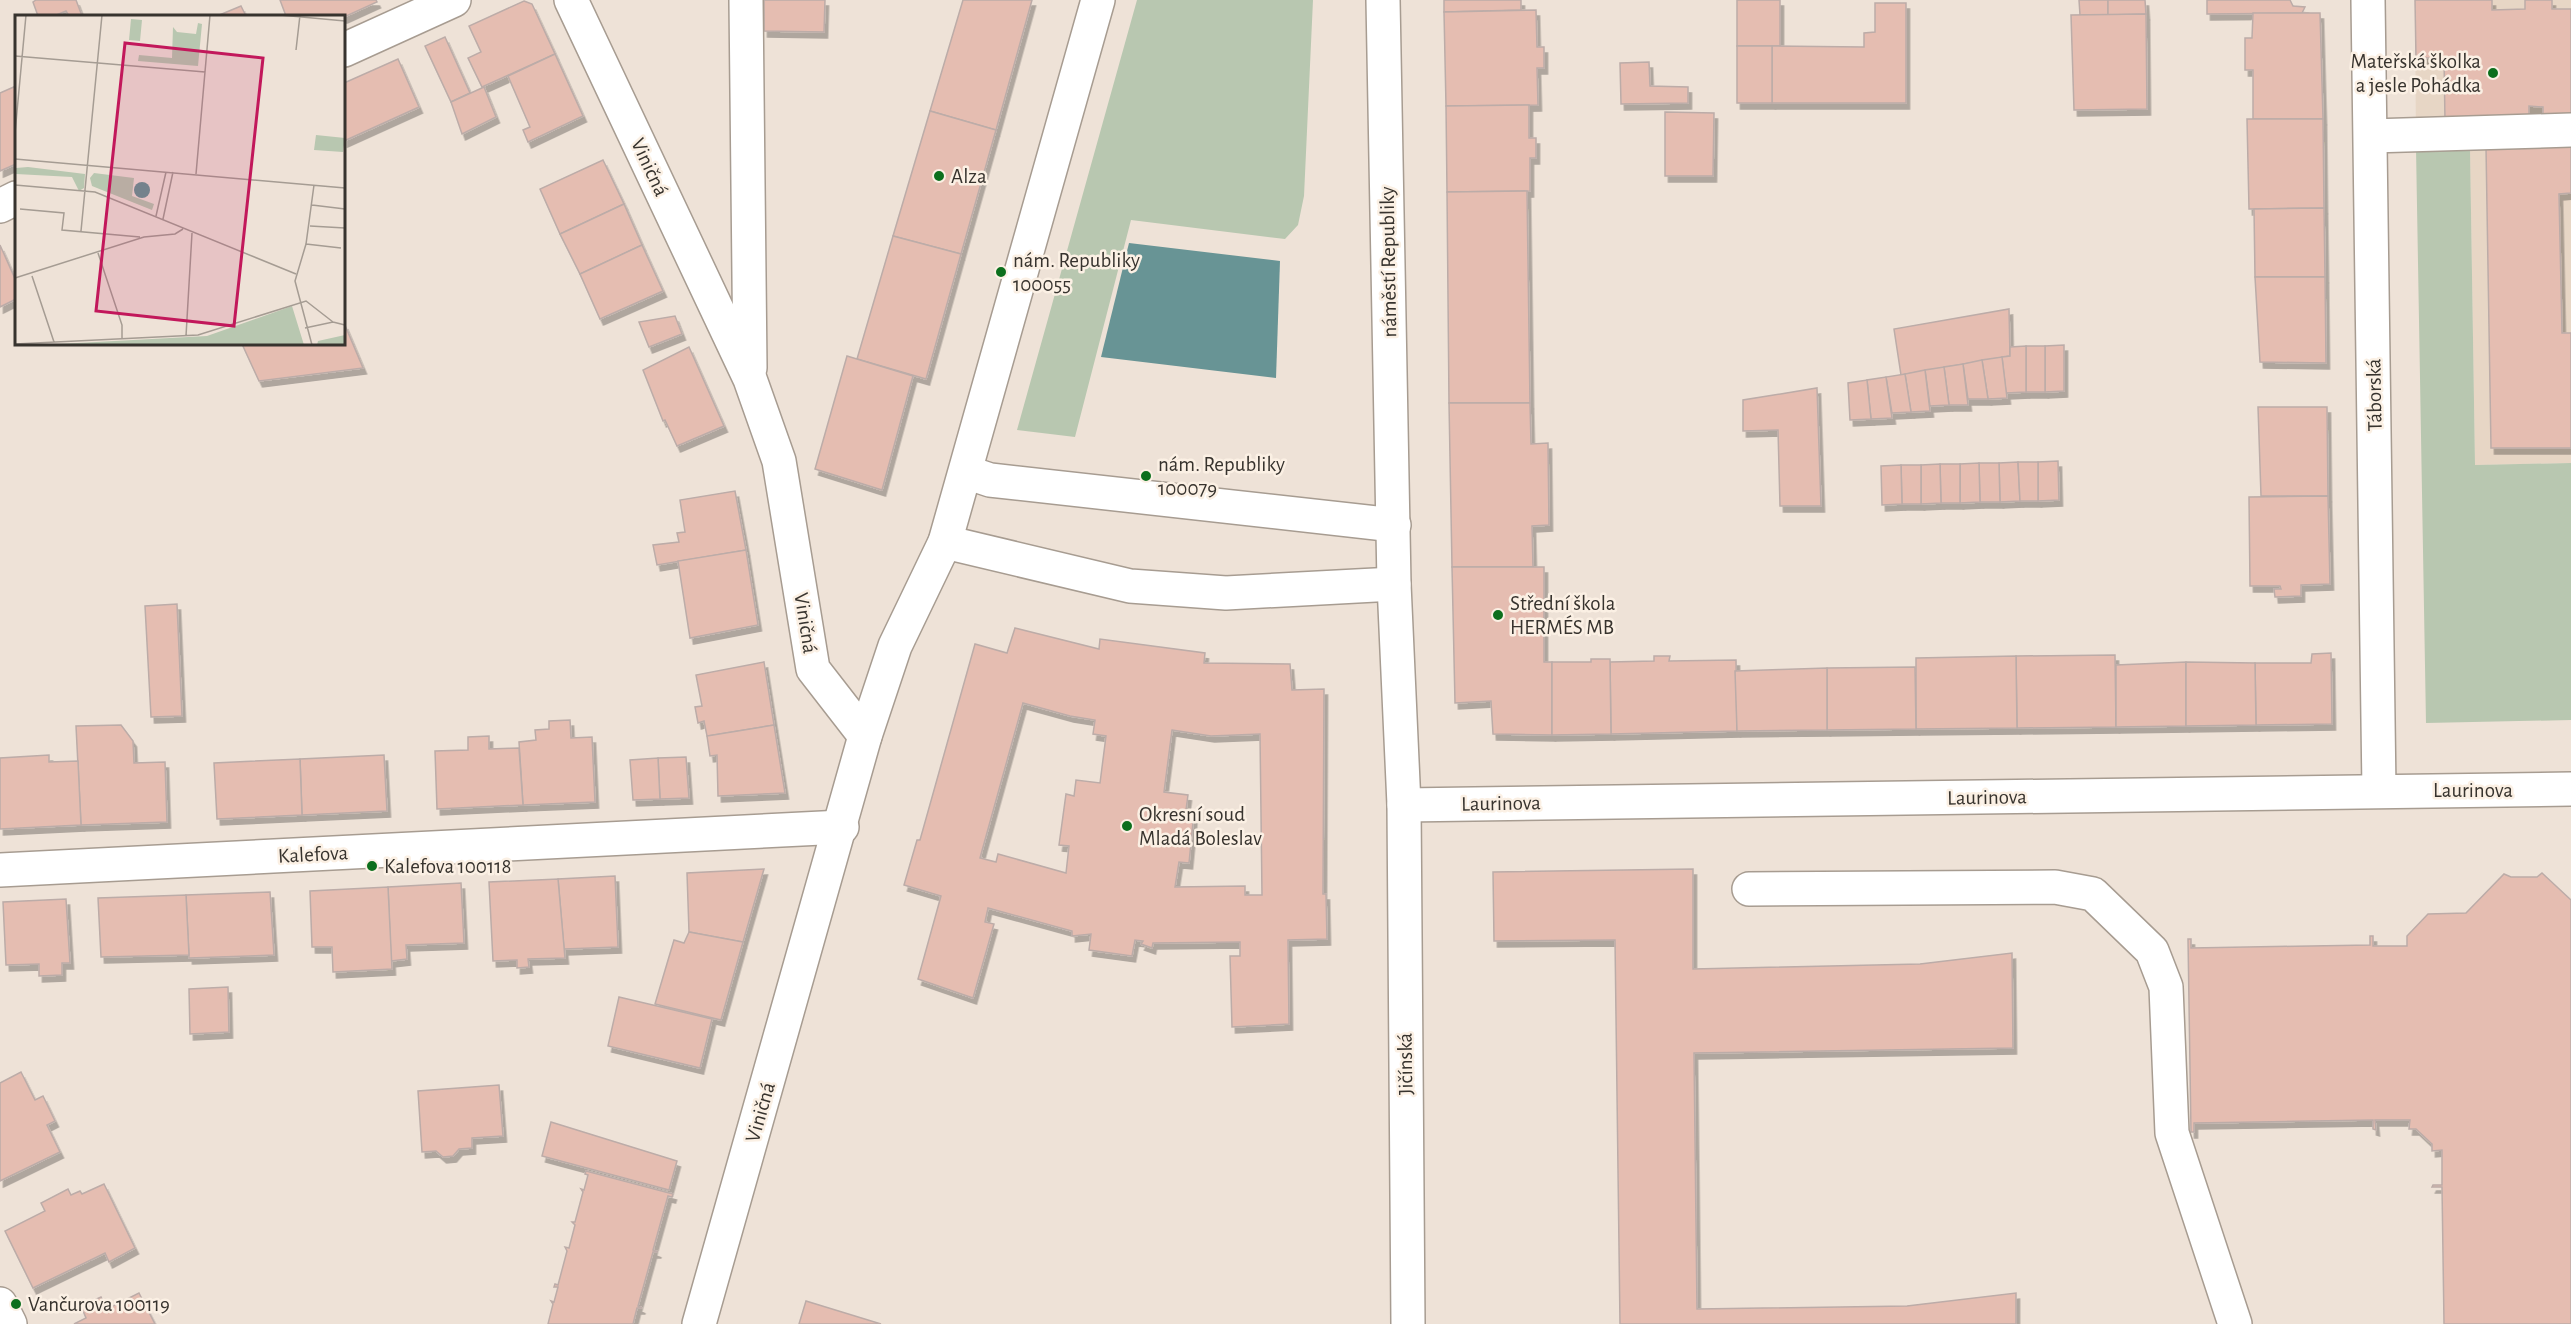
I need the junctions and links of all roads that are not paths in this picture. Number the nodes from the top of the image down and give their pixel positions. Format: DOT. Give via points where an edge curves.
graph roads {
  1 [pos="454,0"];
  2 [pos="571,0"];
  3 [pos="746,0"];
  4 [pos="1098,0"];
  5 [pos="1383,0"];
  6 [pos="2368,0"];
  7 [pos="345,50"];
  8 [pos="2571,130"];
  9 [pos="2371,136"];
  10 [pos="15,198"];
  11 [pos="0,206"];
  12 [pos="750,379"];
  13 [pos="966,472"];
  14 [pos="1394,525"];
  15 [pos="945,542"];
  16 [pos="1394,584"];
  17 [pos="865,736"];
  18 [pos="2571,789"];
  19 [pos="2379,791"];
  20 [pos="1404,805"];
  21 [pos="842,827"];
  22 [pos="0,870"];
  23 [pos="1749,889"];
  24 [pos="0,1304"];
  25 [pos="10,1324"];
  26 [pos="699,1324"];
  27 [pos="1408,1324"];
  28 [pos="2235,1324"];
  1 -- 7 [label="street"];
  2 -- 12 [label="street, Viničná"];
  3 -- 12 [label="street"];
  4 -- 13 [label="street"];
  5 -- 14 [label="street, náměstí Republiky"];
  6 -- 9 [label="street, Táborská"];
  8 -- 9 [label="street"];
  9 -- 19 [label="street, Táborská"];
  10 -- 11 [label="street"];
  12 -- 17 [label="street, Viničná" via="779,461 813,669"];
  13 -- 14 [label="street" via="990,480"];
  13 -- 15 [label="street"];
  14 -- 16 [label="street, náměstí Republiky"];
  15 -- 16 [label="street" via="1130,586 1226,593"];
  15 -- 17 [label="street" via="895,646"];
  16 -- 20 [label="street, náměstí Republiky"];
  17 -- 21 [label="street, Viničná"];
  18 -- 19 [label="street, Laurinova"];
  19 -- 20 [label="street, Laurinova"];
  20 -- 27 [label="street, Jičínská"];
  21 -- 22 [label="street, Kalefova"];
  21 -- 26 [label="street, Viničná"];
  23 -- 28 [label="street" via="2055,887 2093,894 2152,951 2166,987 2172,1133"];
  24 -- 25 [label="street"];
}
